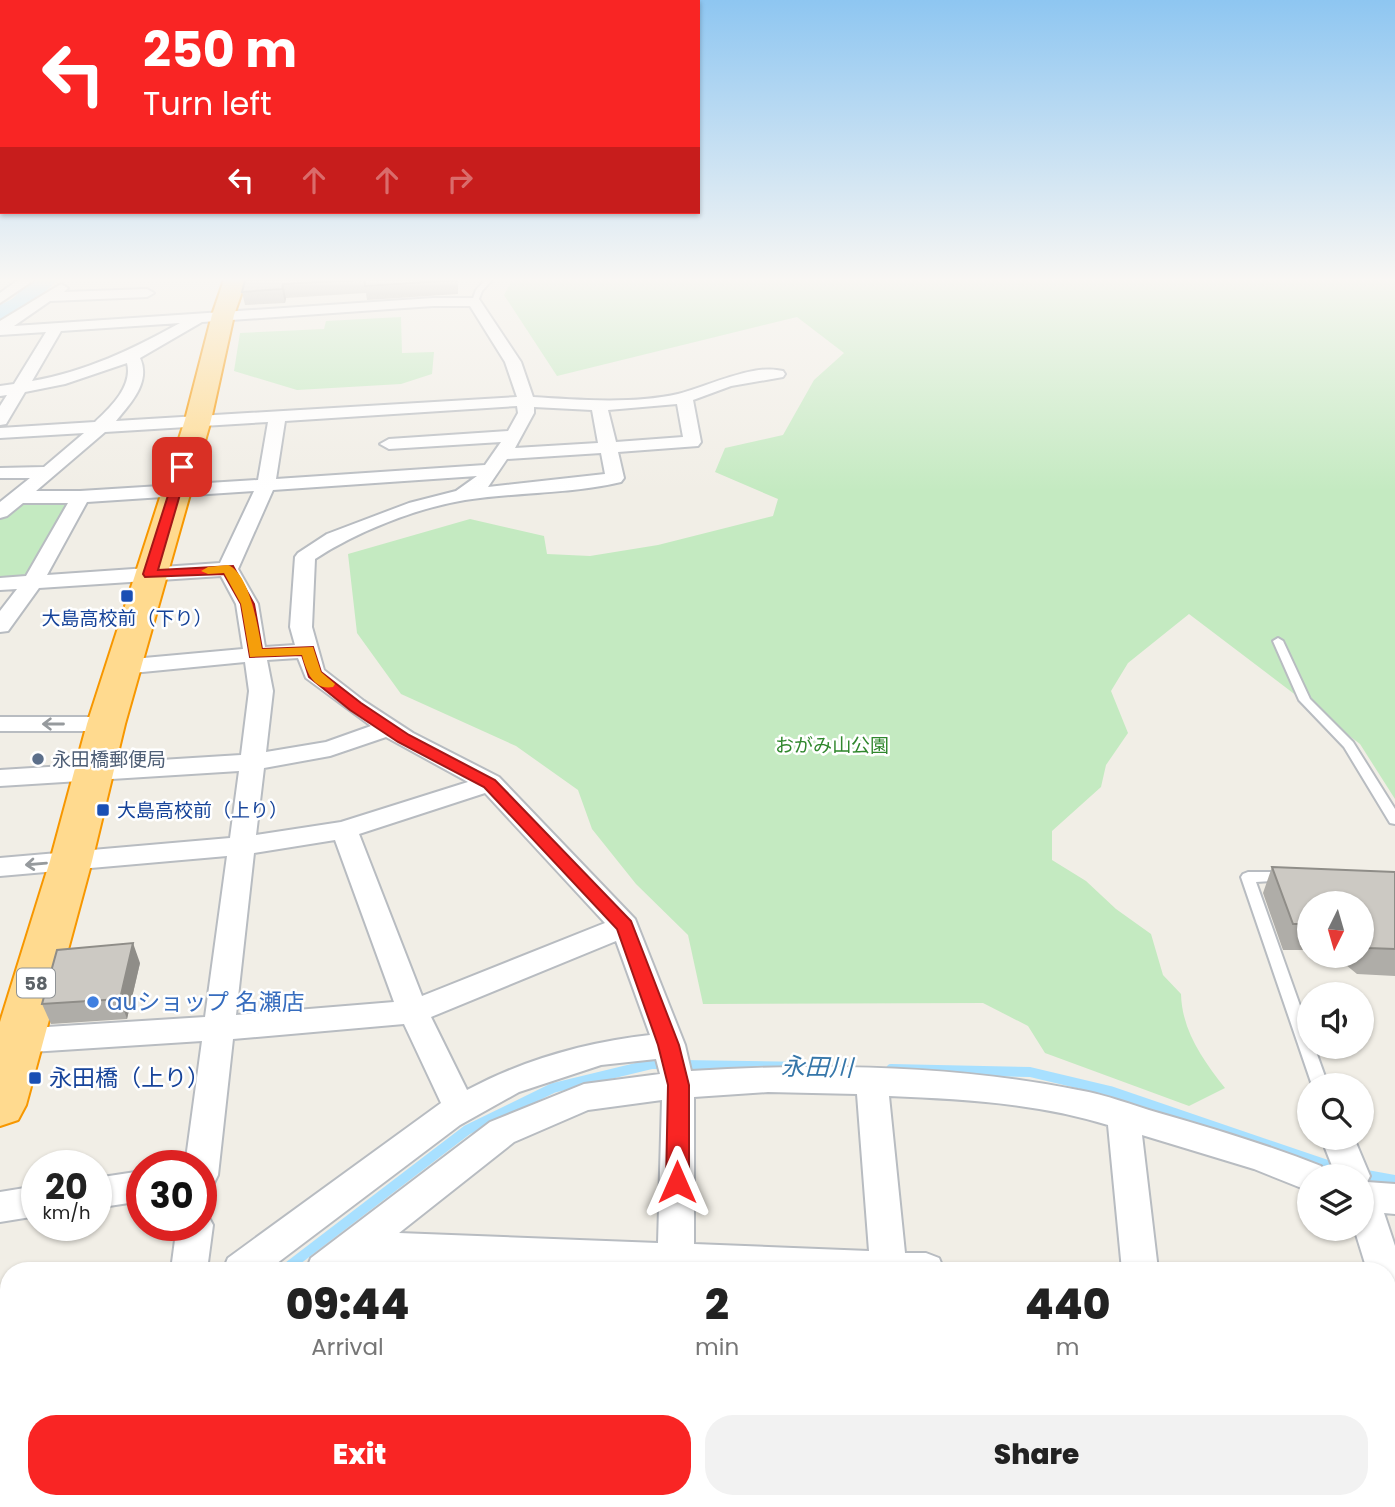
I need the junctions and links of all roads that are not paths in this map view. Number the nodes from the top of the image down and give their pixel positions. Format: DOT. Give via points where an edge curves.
graph roads {
  1 [pos="42,350"];
  2 [pos="143,350"];
  3 [pos="209,350"];
  4 [pos="505,350"];
  5 [pos="131,356"];
  6 [pos="777,374"];
  7 [pos="20,388"];
  8 [pos="0,391"];
  9 [pos="684,398"];
  10 [pos="525,401"];
  11 [pos="599,406"];
  12 [pos="393,409"];
  13 [pos="277,416"];
  14 [pos="0,420"];
  15 [pos="198,420"];
  16 [pos="98,427"];
  17 [pos="0,433"];
  18 [pos="513,436"];
  19 [pos="389,444"];
  20 [pos="608,447"];
  21 [pos="495,462"];
  22 [pos="49,472"];
  23 [pos="0,473"];
  24 [pos="386,477"];
  25 [pos="266,484"];
  26 [pos="175,490"];
  27 [pos="463,495"];
  28 [pos="16,497"];
  29 [pos="80,497"];
  30 [pos="0,512"];
  31 [pos="228,569"];
  32 [pos="150,574"];
  33 [pos="33,582"];
  34 [pos="0,584"];
  35 [pos="0,626"];
  36 [pos="1278,641"];
  37 [pos="308,650"];
  38 [pos="255,654"];
  39 [pos="122,667"];
  40 [pos="0,724"];
  41 [pos="106,724"];
  42 [pos="389,728"];
  43 [pos="252,762"];
  44 [pos="93,773"];
  45 [pos="0,778"];
  46 [pos="490,783"];
  47 [pos="1395,820"];
  48 [pos="344,830"];
  49 [pos="242,846"];
  50 [pos="71,861"];
  51 [pos="0,867"];
  52 [pos="1302,877"];
  53 [pos="625,926"];
  54 [pos="414,1012"];
  55 [pos="220,1028"];
  56 [pos="10,1041"];
  57 [pos="668,1045"];
  58 [pos="1316,1073"];
  59 [pos="872,1082"];
  60 [pos="678,1085"];
  61 [pos="0,1105"];
  62 [pos="460,1109"];
  63 [pos="1123,1114"];
  64 [pos="204,1150"];
  65 [pos="1297,1171"];
  66 [pos="1374,1198"];
  67 [pos="1395,1199"];
  68 [pos="21,1203"];
  69 [pos="0,1206"];
  70 [pos="1374,1236"];
  71 [pos="193,1241"];
  72 [pos="357,1247"];
  73 [pos="431,1260"];
  74 [pos="190,1262"];
  75 [pos="252,1262"];
  76 [pos="335,1262"];
  77 [pos="529,1262"];
  78 [pos="676,1262"];
  79 [pos="888,1262"];
  80 [pos="1139,1262"];
  81 [pos="1382,1262"];
  1 -- 7 [label="street"];
  2 -- 5 [label="street"];
  3 -- 15 [label="highway, 58"];
  4 -- 10 [label="street" via="525,390"];
  5 -- 7 [label="street" via="90,372"];
  5 -- 16 [label="street" via="136,363 135,382"];
  6 -- 9 [label="street" via="727,382"];
  7 -- 8 [label="street"];
  7 -- 14 [label="street"];
  9 -- 11 [label="street"];
  9 -- 20 [label="street" via="692,442"];
  10 -- 11 [label="street"];
  10 -- 12 [label="street"];
  10 -- 18 [label="street" via="526,414"];
  11 -- 20 [label="street"];
  12 -- 13 [label="street"];
  12 -- 19 [label="street"];
  13 -- 15 [label="street"];
  13 -- 25 [label="street"];
  15 -- 16 [label="street"];
  15 -- 26 [label="highway, 58"];
  16 -- 17 [label="street"];
  16 -- 22 [label="street"];
  18 -- 19 [label="street"];
  18 -- 21 [label="street"];
  19 -- 24 [label="street"];
  20 -- 21 [label="street"];
  20 -- 27 [label="street" via="614,478"];
  21 -- 24 [label="street"];
  21 -- 27 [label="street" via="480,485"];
  22 -- 23 [label="street"];
  22 -- 28 [label="street"];
  24 -- 25 [label="street"];
  25 -- 26 [label="street"];
  25 -- 31 [label="street"];
  26 -- 29 [label="street"];
  26 -- 32 [label="highway, 58"];
  27 -- 37 [label="street" via="361,527 305,557 301,627"];
  28 -- 29 [label="street"];
  28 -- 30 [label="street"];
  29 -- 33 [label="street"];
  31 -- 32 [label="street"];
  31 -- 38 [label="street" via="247,604"];
  32 -- 33 [label="street"];
  32 -- 39 [label="highway, 58"];
  33 -- 34 [label="street"];
  33 -- 35 [label="street"];
  36 -- 47 [label="lane" via="1305,700 1349,745"];
  37 -- 38 [label="street"];
  37 -- 42 [label="street" via="314,673"];
  38 -- 39 [label="street"];
  38 -- 43 [label="street" via="261,691"];
  39 -- 41 [label="highway, 58"];
  41 -- 40 [label="street, one-way"];
  41 -- 44 [label="highway, 58"];
  42 -- 43 [label="street" via="330,749"];
  42 -- 46 [label="street"];
  43 -- 44 [label="street"];
  43 -- 49 [label="street"];
  44 -- 45 [label="street"];
  44 -- 50 [label="highway, 58"];
  46 -- 48 [label="street"];
  46 -- 53 [label="street"];
  48 -- 49 [label="street"];
  48 -- 54 [label="street"];
  49 -- 50 [label="street"];
  49 -- 55 [label="street"];
  50 -- 51 [label="street, one-way"];
  50 -- 56 [label="highway, 58"];
  52 -- 58 [label="lane" via="1248,877"];
  53 -- 54 [label="street"];
  53 -- 57 [label="street"];
  54 -- 55 [label="street"];
  54 -- 62 [label="street"];
  55 -- 56 [label="street"];
  55 -- 64 [label="street"];
  56 -- 61 [label="highway, 58"];
  57 -- 60 [label="street"];
  57 -- 62 [label="street" via="601,1053 508,1083"];
  59 -- 60 [label="street" via="768,1079"];
  59 -- 63 [label="street" via="973,1087 1080,1102"];
  59 -- 79 [label="street"];
  60 -- 72 [label="street" via="584,1097 502,1132"];
  60 -- 78 [label="street"];
  62 -- 75 [label="street"];
  63 -- 65 [label="street"];
  63 -- 80 [label="street"];
  66 -- 67 [label="street"];
  68 -- 69 [label="street"];
  70 -- 81 [label="street"];
  71 -- 74 [label="street"];
  72 -- 73 [label="street"];
  72 -- 76 [label="street"];
  73 -- 77 [label="street"];
}
